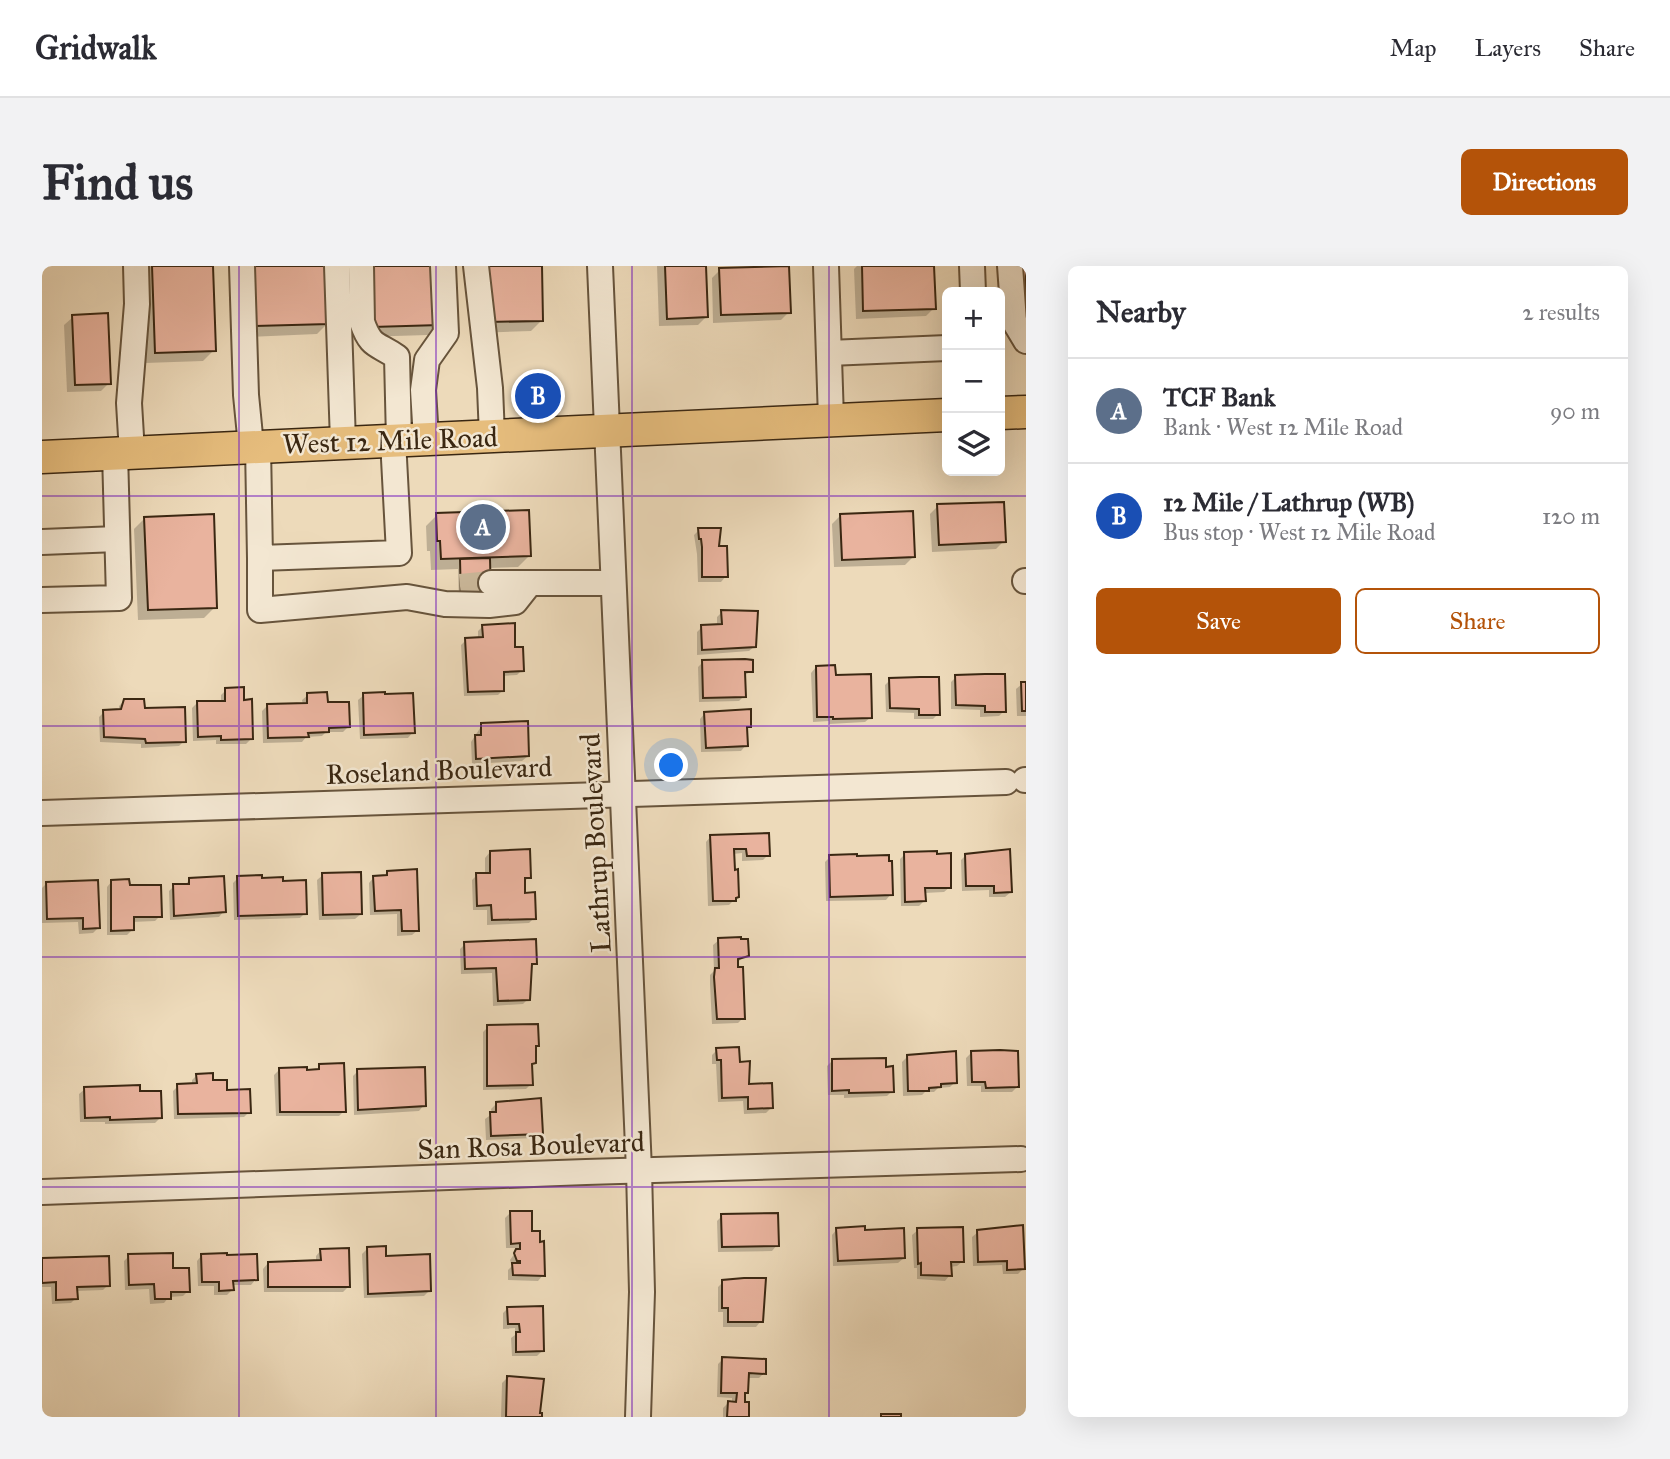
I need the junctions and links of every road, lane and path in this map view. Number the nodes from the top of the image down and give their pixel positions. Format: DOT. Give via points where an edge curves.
graph roads {
  1 [pos="136,266"];
  2 [pos="242,266"];
  3 [pos="337,266"];
  4 [pos="361,266"];
  5 [pos="443,266"];
  6 [pos="476,266"];
  7 [pos="600,266"];
  8 [pos="826,266"];
  9 [pos="972,266"];
  10 [pos="1010,266"];
  11 [pos="973,287"];
  12 [pos="1026,341"];
  13 [pos="942,348"];
  14 [pos="829,353"];
  15 [pos="1026,412"];
  16 [pos="1005,413"];
  17 [pos="942,415"];
  18 [pos="831,419"];
  19 [pos="607,431"];
  20 [pos="492,436"];
  21 [pos="406,439"];
  22 [pos="343,442"];
  23 [pos="254,446"];
  24 [pos="123,453"];
  25 [pos="42,457"];
  26 [pos="117,540"];
  27 [pos="42,542"];
  28 [pos="260,558"];
  29 [pos="491,583"];
  30 [pos="530,583"];
  31 [pos="613,583"];
  32 [pos="460,586"];
  33 [pos="407,597"];
  34 [pos="42,600"];
  35 [pos="1019,781"];
  36 [pos="621,793"];
  37 [pos="42,813"];
  38 [pos="1021,1159"];
  39 [pos="639,1170"];
  40 [pos="42,1192"];
  41 [pos="638,1417"];
  1 -- 24 [label="street" via="137,304"];
  2 -- 23 [label="street" via="246,395"];
  3 -- 22 [label="street"];
  4 -- 21 [label="street" via="362,322 370,341 397,358"];
  5 -- 21 [label="street" via="446,332 427,360 423,390"];
  6 -- 20 [label="street"];
  7 -- 19 [label="street, Lathrup Boulevard"];
  8 -- 14 [label="street"];
  9 -- 11 [label="street"];
  10 -- 12 [label="street" via="1014,321"];
  13 -- 14 [label="street"];
  14 -- 18 [label="street"];
  15 -- 16 [label="main road"];
  17 -- 18 [label="main road, West 12 Mile Road"];
  18 -- 19 [label="main road, West 12 Mile Road"];
  19 -- 20 [label="main road, West 12 Mile Road"];
  19 -- 31 [label="street, Lathrup Boulevard"];
  20 -- 21 [label="main road, West 12 Mile Road"];
  21 -- 22 [label="main road, West 12 Mile Road"];
  21 -- 28 [label="street" via="399,552"];
  22 -- 23 [label="main road, West 12 Mile Road"];
  23 -- 24 [label="main road, West 12 Mile Road"];
  23 -- 28 [label="street"];
  24 -- 25 [label="main road, West 12 Mile Road"];
  24 -- 26 [label="street"];
  26 -- 27 [label="street"];
  26 -- 34 [label="street" via="120,598"];
  28 -- 33 [label="street" via="260,610"];
  29 -- 30 [label="street"];
  30 -- 31 [label="street"];
  30 -- 33 [label="street" via="516,602 445,604"];
  31 -- 36 [label="street, Lathrup Boulevard"];
  32 -- 33 [label="street"];
  35 -- 36 [label="street, Roseland Boulevard"];
  36 -- 37 [label="street, Roseland Boulevard"];
  36 -- 39 [label="street, Lathrup Boulevard"];
  38 -- 39 [label="street, San Rosa Boulevard"];
  39 -- 40 [label="street, San Rosa Boulevard"];
  39 -- 41 [label="street, Lathrup Boulevard"];
}
